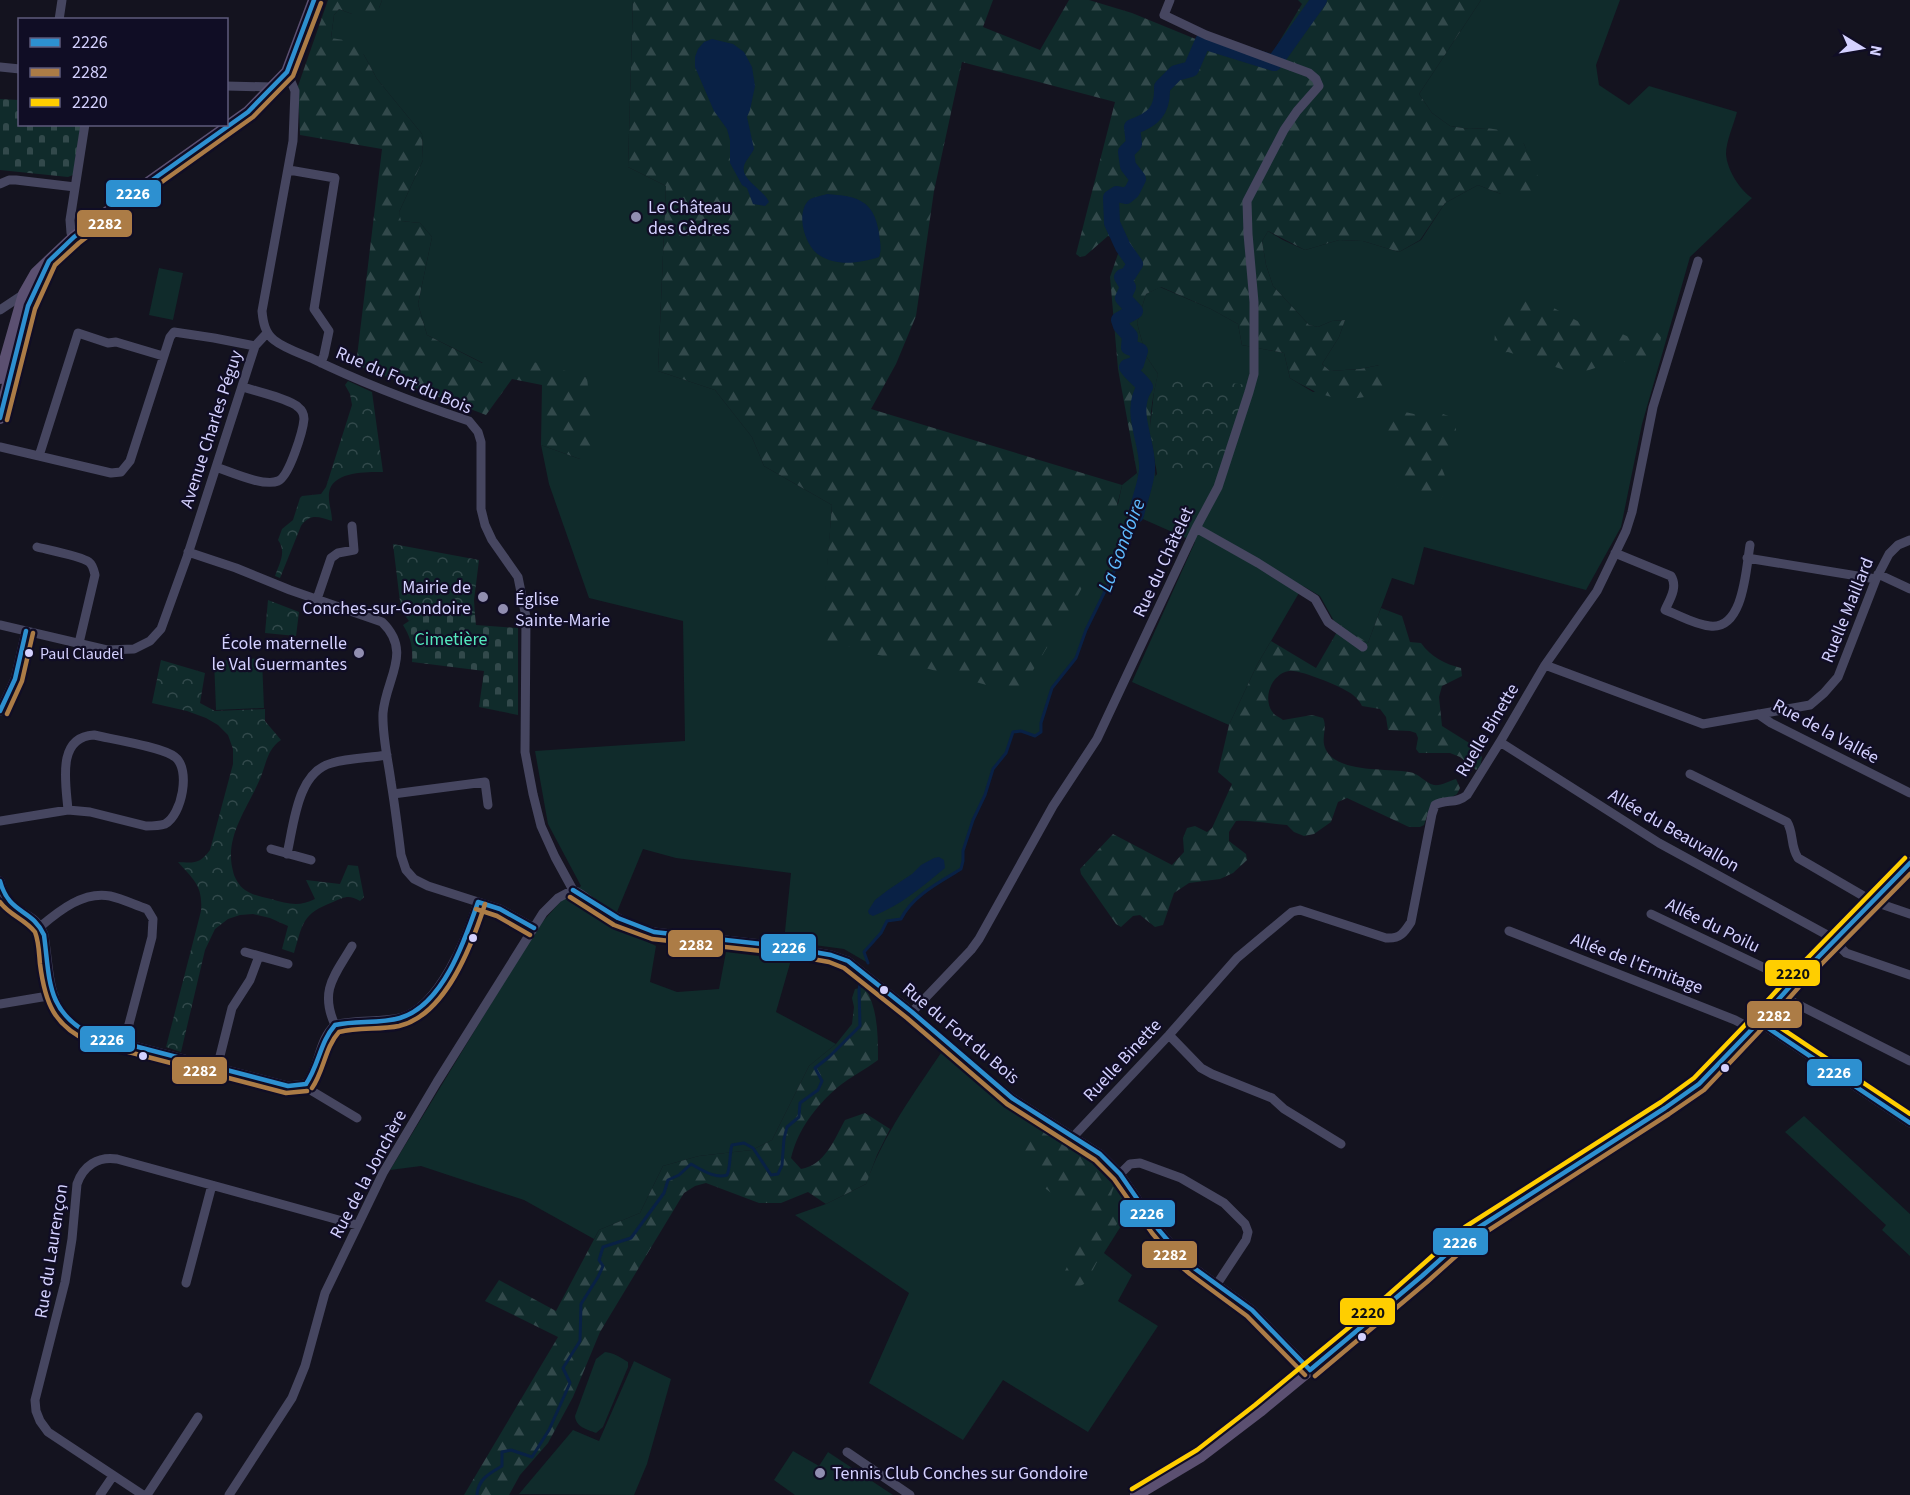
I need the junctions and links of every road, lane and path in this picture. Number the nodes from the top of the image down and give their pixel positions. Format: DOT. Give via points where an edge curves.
graph roads {
  1 [pos="62,0"];
  2 [pos="314,0"];
  3 [pos="1170,0"];
  4 [pos="59,18"];
  5 [pos="0,67"];
  6 [pos="18,69"];
  7 [pos="287,72"];
  8 [pos="228,86"];
  9 [pos="273,87"];
  10 [pos="85,126"];
  11 [pos="289,170"];
  12 [pos="0,184"];
  13 [pos="75,187"];
  14 [pos="74,237"];
  15 [pos="49,261"];
  16 [pos="1698,261"];
  17 [pos="24,294"];
  18 [pos="0,310"];
  19 [pos="267,333"];
  20 [pos="255,346"];
  21 [pos="163,356"];
  22 [pos="321,363"];
  23 [pos="3,378"];
  24 [pos="243,387"];
  25 [pos="0,418"];
  26 [pos="0,447"];
  27 [pos="39,456"];
  28 [pos="216,467"];
  29 [pos="352,526"];
  30 [pos="1196,528"];
  31 [pos="1910,540"];
  32 [pos="1750,545"];
  33 [pos="37,547"];
  34 [pos="188,552"];
  35 [pos="1615,553"];
  36 [pos="1748,558"];
  37 [pos="1877,576"];
  38 [pos="1910,588"];
  39 [pos="317,599"];
  40 [pos="0,625"];
  41 [pos="26,631"];
  42 [pos="79,643"];
  43 [pos="1364,647"];
  44 [pos="1545,665"];
  45 [pos="0,711"];
  46 [pos="1758,714"];
  47 [pos="1500,742"];
  48 [pos="387,755"];
  49 [pos="1690,774"];
  50 [pos="1910,793"];
  51 [pos="393,794"];
  52 [pos="488,805"];
  53 [pos="68,810"];
  54 [pos="0,821"];
  55 [pos="271,849"];
  56 [pos="287,854"];
  57 [pos="311,860"];
  58 [pos="1910,863"];
  59 [pos="0,881"];
  60 [pos="573,890"];
  61 [pos="1872,901"];
  62 [pos="478,902"];
  63 [pos="1651,914"];
  64 [pos="1910,914"];
  65 [pos="41,926"];
  66 [pos="534,928"];
  67 [pos="1509,931"];
  68 [pos="1834,942"];
  69 [pos="352,946"];
  70 [pos="245,952"];
  71 [pos="259,956"];
  72 [pos="288,963"];
  73 [pos="1910,975"];
  74 [pos="1794,982"];
  75 [pos="54,995"];
  76 [pos="1780,996"];
  77 [pos="0,1004"];
  78 [pos="912,1012"];
  79 [pos="335,1025"];
  80 [pos="1755,1025"];
  81 [pos="1169,1035"];
  82 [pos="124,1043"];
  83 [pos="1910,1061"];
  84 [pos="217,1068"];
  85 [pos="306,1084"];
  86 [pos="357,1118"];
  87 [pos="1910,1122"];
  88 [pos="1073,1137"];
  89 [pos="1341,1144"];
  90 [pos="1120,1174"];
  91 [pos="212,1185"];
  92 [pos="357,1225"];
  93 [pos="186,1283"];
  94 [pos="1217,1284"];
  95 [pos="1310,1370"];
  96 [pos="198,1417"];
  97 [pos="846,1452"];
  98 [pos="113,1476"];
  99 [pos="100,1495"];
  100 [pos="143,1495"];
  101 [pos="147,1495"];
  102 [pos="229,1495"];
  103 [pos="910,1495"];
  104 [pos="1136,1495"];
  1 -- 4 [label="street"];
  2 -- 7 [label="main road"];
  3 -- 30 [label="street, Rue du Châtelet" via="1164,15 1309,74 1318,86 1284,130 1247,201 1254,374 1220,482"];
  5 -- 6 [label="street"];
  7 -- 9 [label="main road"];
  7 -- 11 [label="street" via="295,91"];
  8 -- 9 [label="street"];
  9 -- 14 [label="main road" via="248,112"];
  10 -- 13 [label="street"];
  11 -- 19 [label="street" via="262,311"];
  11 -- 22 [label="street" via="335,178 314,309 329,331"];
  12 -- 13 [label="street" via="16,180"];
  13 -- 14 [label="street" via="70,220"];
  14 -- 15 [label="main road"];
  15 -- 17 [label="main road" via="36,273"];
  15 -- 23 [label="main road" via="28,306"];
  16 -- 35 [label="street, Ruelle Binette" via="1653,406 1632,512"];
  17 -- 18 [label="street"];
  17 -- 23 [label="main road"];
  19 -- 20 [label="street, Avenue Charles Péguy"];
  19 -- 22 [label="street, Rue du Fort du Bois"];
  20 -- 21 [label="street" via="174,333"];
  20 -- 24 [label="street, Avenue Charles Péguy"];
  21 -- 27 [label="street" via="124,470 111,473"];
  21 -- 27 [label="street" via="78,333"];
  22 -- 60 [label="street, Rue du Fort du Bois" via="469,421 478,432 485,525 518,577 526,617 525,752 533,794 541,826"];
  23 -- 25 [label="main road"];
  24 -- 28 [label="street, Avenue Charles Péguy"];
  24 -- 28 [label="street" via="294,403 301,409 302,429 288,472 272,483"];
  26 -- 27 [label="street"];
  28 -- 34 [label="street, Avenue Charles Péguy"];
  29 -- 39 [label="street" via="354,550 331,558"];
  30 -- 43 [label="street" via="1315,599 1328,622"];
  30 -- 78 [label="street, Rue du Châtelet" via="1097,739 1053,806 979,939"];
  31 -- 37 [label="street, Ruelle Maillard" via="1889,554"];
  32 -- 36 [label="street"];
  33 -- 42 [label="street" via="80,558 93,567 94,583"];
  34 -- 39 [label="street"];
  34 -- 42 [label="street, Avenue Charles Péguy" via="161,629 150,641 134,649 118,650"];
  35 -- 36 [label="street" via="1671,576 1674,587 1665,610 1711,626 1722,625 1740,603"];
  35 -- 44 [label="street, Ruelle Binette" via="1598,591"];
  36 -- 37 [label="street"];
  37 -- 38 [label="street"];
  37 -- 46 [label="street, Ruelle Maillard" via="1838,677 1810,705"];
  39 -- 48 [label="street" via="382,622 393,635 398,655 383,712"];
  40 -- 41 [label="street, Avenue Charles Péguy"];
  41 -- 42 [label="street, Avenue Charles Péguy"];
  41 -- 45 [label="street" via="15,679"];
  44 -- 46 [label="street, Ruelle Maillard" via="1703,724"];
  44 -- 47 [label="street, Ruelle Binette"];
  46 -- 50 [label="street, Rue de la Vallée"];
  47 -- 68 [label="street, Allée du Beauvallon" via="1659,843"];
  47 -- 81 [label="street, Ruelle Binette" via="1467,795 1435,805 1411,922 1404,934 1386,938 1300,910 1292,912 1237,958"];
  48 -- 51 [label="street"];
  48 -- 56 [label="street" via="331,763 313,773 302,790"];
  49 -- 61 [label="street" via="1787,822 1798,858"];
  51 -- 52 [label="street" via="485,783"];
  51 -- 62 [label="street" via="406,870 428,886"];
  53 -- 53 [label="street" via="146,826 166,823 176,812 181,797 183,766 163,751 86,736 73,744 66,757"];
  53 -- 54 [label="street"];
  55 -- 56 [label="street"];
  56 -- 57 [label="street"];
  58 -- 61 [label="main road"];
  59 -- 65 [label="street" via="9,902"];
  60 -- 66 [label="street, Rue de la Jonchère" via="558,898"];
  60 -- 78 [label="street, Rue du Fort du Bois" via="616,918 654,932 831,955 848,962"];
  61 -- 64 [label="street"];
  61 -- 68 [label="main road"];
  62 -- 66 [label="street"];
  62 -- 79 [label="street" via="467,936 424,1005 399,1018"];
  63 -- 74 [label="street, Allée du Poilu"];
  65 -- 75 [label="street"];
  65 -- 82 [label="street" via="88,897 107,896 147,909 153,919 152,937"];
  66 -- 92 [label="street, Rue de la Jonchère" via="415,1118"];
  67 -- 80 [label="street, Allée de l'Ermitage"];
  68 -- 73 [label="street, Allée du Beauvallon" via="1846,953"];
  68 -- 74 [label="main road"];
  69 -- 79 [label="street" via="330,984 329,1010"];
  70 -- 71 [label="street"];
  71 -- 72 [label="street"];
  71 -- 84 [label="street" via="250,980 232,1008"];
  74 -- 76 [label="main road"];
  75 -- 77 [label="street"];
  75 -- 82 [label="street" via="57,1007 70,1024"];
  76 -- 80 [label="main road"];
  76 -- 83 [label="street"];
  78 -- 88 [label="street, Rue du Fort du Bois" via="1012,1098"];
  79 -- 85 [label="street" via="329,1030 315,1071"];
  80 -- 87 [label="street, Allée de l'Ermitage"];
  80 -- 95 [label="main road" via="1699,1084 1470,1233"];
  81 -- 88 [label="street, Ruelle Binette"];
  81 -- 89 [label="street" via="1202,1068 1272,1098"];
  82 -- 84 [label="street"];
  84 -- 85 [label="street" via="288,1086"];
  85 -- 86 [label="street"];
  88 -- 90 [label="street, Rue du Fort du Bois" via="1100,1154"];
  90 -- 94 [label="street, Rue du Fort du Bois" via="1169,1244"];
  90 -- 94 [label="street" via="1130,1164 1140,1163 1181,1178 1224,1203 1245,1224 1246,1240"];
  91 -- 92 [label="street, Rue du Laurençon"];
  91 -- 93 [label="street"];
  91 -- 98 [label="street, Rue du Laurençon" via="107,1157 80,1175 65,1282 37,1389 36,1411 48,1432"];
  92 -- 102 [label="street, Rue de la Jonchère" via="326,1293 292,1398"];
  94 -- 95 [label="street, Rue du Fort du Bois" via="1252,1310"];
  95 -- 104 [label="main road" via="1201,1456"];
  96 -- 101 [label="street"];
  97 -- 103 [label="street"];
  98 -- 99 [label="street"];
  98 -- 100 [label="street, Rue du Laurençon"];
}
